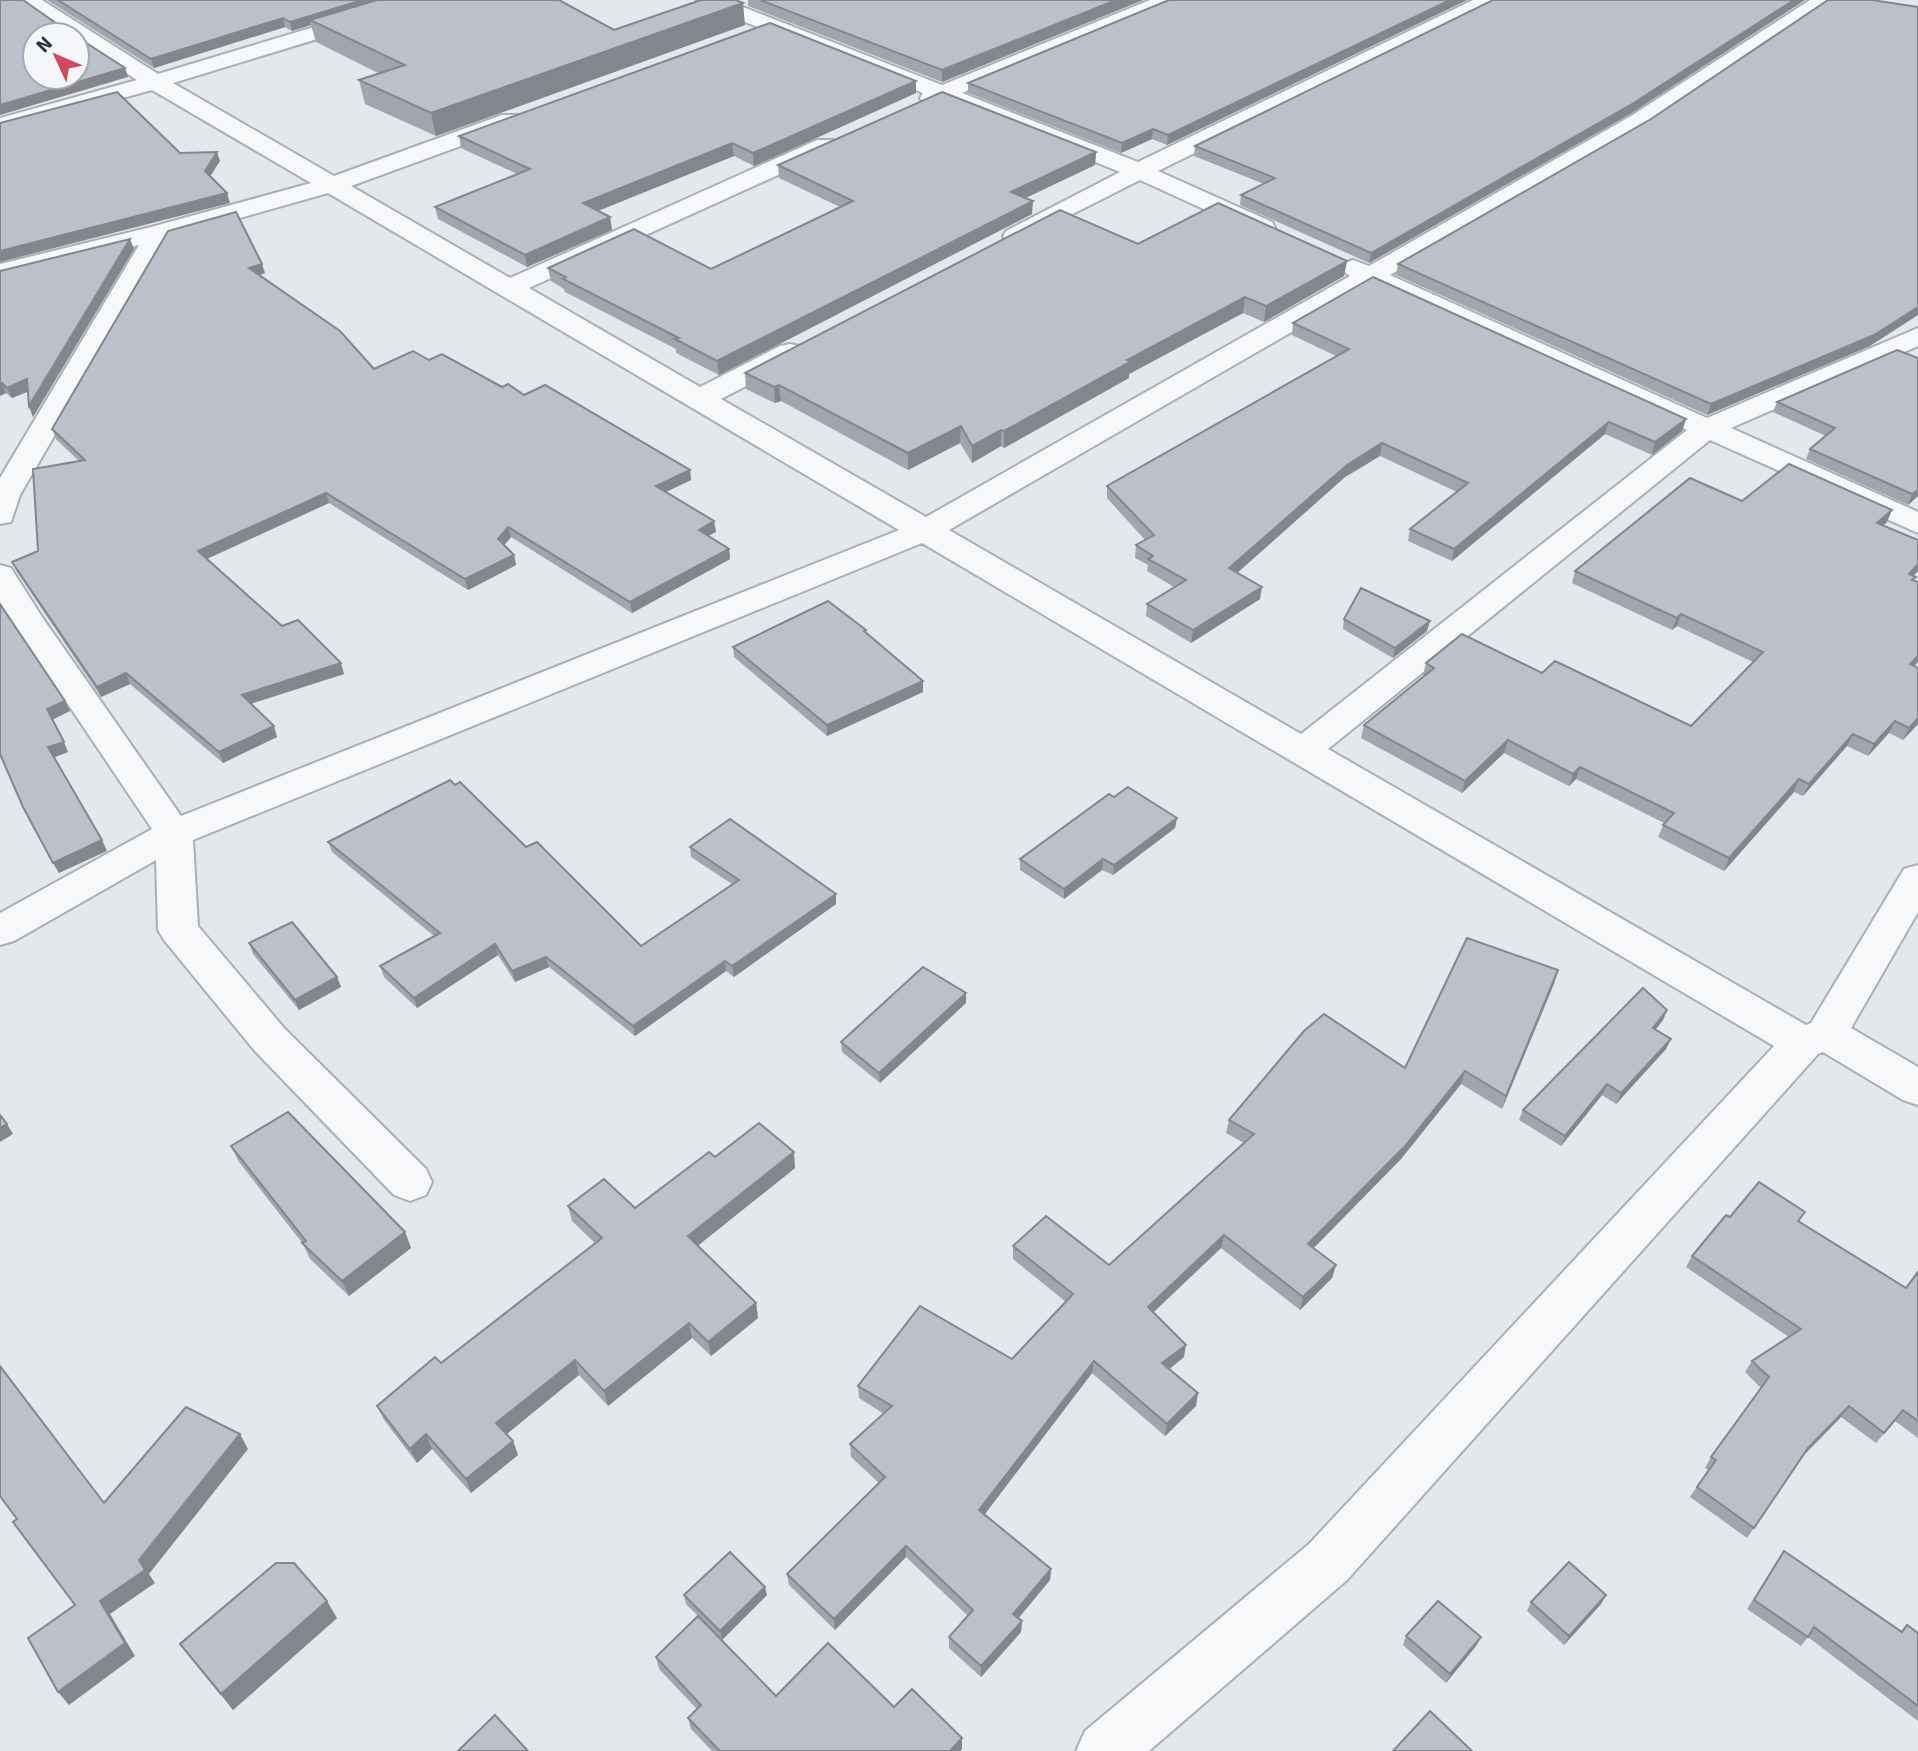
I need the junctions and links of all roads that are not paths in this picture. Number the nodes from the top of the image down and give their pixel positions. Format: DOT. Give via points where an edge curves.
graph roads {
  1 [pos="28,0"];
  2 [pos="425,0"];
  3 [pos="707,0"];
  4 [pos="1167,0"];
  5 [pos="1489,0"];
  6 [pos="1824,0"];
  7 [pos="772,25"];
  8 [pos="746,35"];
  9 [pos="155,82"];
  10 [pos="944,92"];
  11 [pos="907,109"];
  12 [pos="526,114"];
  13 [pos="0,125"];
  14 [pos="845,137"];
  15 [pos="1139,171"];
  16 [pos="331,185"];
  17 [pos="159,233"];
  18 [pos="1284,237"];
  19 [pos="992,247"];
  20 [pos="1333,259"];
  21 [pos="0,272"];
  22 [pos="1369,275"];
  23 [pos="508,288"];
  24 [pos="1918,336"];
  25 [pos="809,342"];
  26 [pos="699,399"];
  27 [pos="1707,428"];
  28 [pos="0,515"];
  29 [pos="1918,524"];
  30 [pos="925,531"];
  31 [pos="0,575"];
  32 [pos="13,624"];
  33 [pos="1303,751"];
  34 [pos="174,833"];
  35 [pos="1918,879"];
  36 [pos="0,931"];
  37 [pos="1815,1038"];
  38 [pos="1918,1088"];
  39 [pos="410,1182"];
  40 [pos="1105,1751"];
  1 -- 9 [label="street"];
  2 -- 9 [label="street"];
  3 -- 7 [label="street"];
  4 -- 10 [label="street"];
  5 -- 15 [label="street"];
  6 -- 22 [label="street" via="1639,121"];
  7 -- 8 [label="street"];
  7 -- 10 [label="street"];
  9 -- 13 [label="street"];
  9 -- 16 [label="street"];
  10 -- 11 [label="street"];
  10 -- 15 [label="street"];
  12 -- 16 [label="street"];
  14 -- 23 [label="street"];
  15 -- 18 [label="street"];
  15 -- 19 [label="street"];
  16 -- 17 [label="street"];
  16 -- 23 [label="street"];
  17 -- 21 [label="street"];
  17 -- 28 [label="street" via="5,495"];
  20 -- 22 [label="street"];
  22 -- 27 [label="street"];
  22 -- 30 [label="street"];
  23 -- 26 [label="street"];
  24 -- 27 [label="street"];
  25 -- 26 [label="street"];
  26 -- 30 [label="street"];
  27 -- 29 [label="street"];
  27 -- 33 [label="street"];
  30 -- 33 [label="street"];
  30 -- 34 [label="street"];
  31 -- 32 [label="street"];
  32 -- 34 [label="street"];
  33 -- 37 [label="street"];
  34 -- 36 [label="street"];
  34 -- 39 [label="street" via="178,930 269,1039"];
  35 -- 37 [label="street"];
  37 -- 38 [label="street"];
  37 -- 40 [label="street" via="1328,1562"];
}
